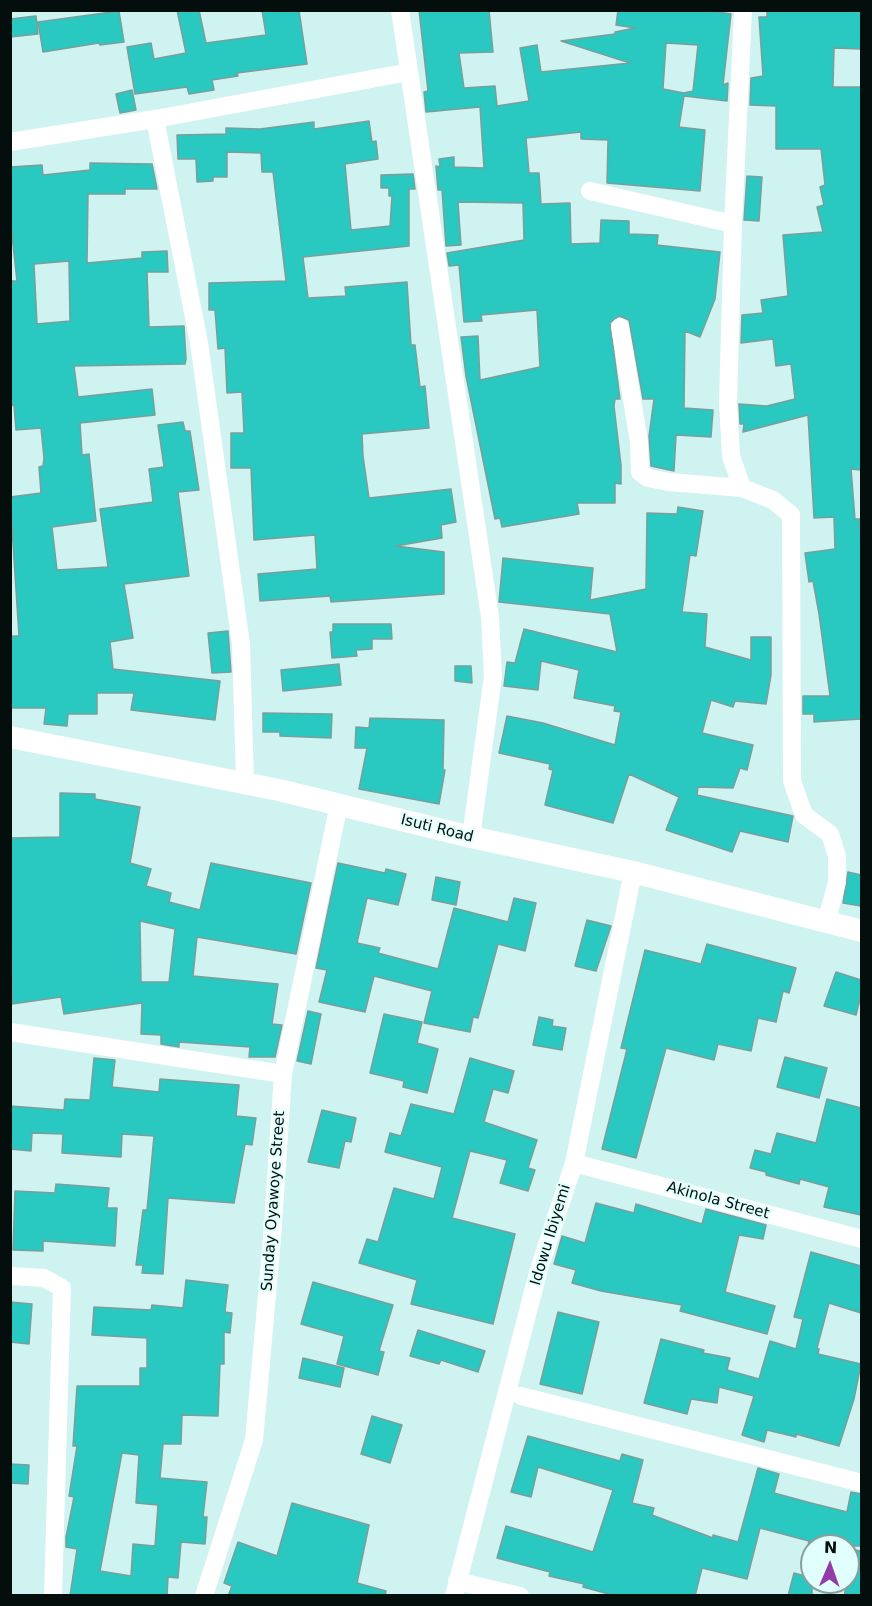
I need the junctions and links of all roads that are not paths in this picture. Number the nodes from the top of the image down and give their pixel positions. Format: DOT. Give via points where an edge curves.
graph roads {
  1 [pos="400,10"];
  2 [pos="743,10"];
  3 [pos="409,72"];
  4 [pos="155,119"];
  5 [pos="10,142"];
  6 [pos="590,191"];
  7 [pos="732,224"];
  8 [pos="620,327"];
  9 [pos="742,488"];
  10 [pos="10,737"];
  11 [pos="245,783"];
  12 [pos="339,804"];
  13 [pos="471,837"];
  14 [pos="633,872"];
  15 [pos="826,923"];
  16 [pos="861,931"];
  17 [pos="10,1032"];
  18 [pos="283,1074"];
  19 [pos="574,1163"];
  20 [pos="861,1239"];
  21 [pos="10,1276"];
  22 [pos="521,1396"];
  23 [pos="861,1483"];
  24 [pos="455,1588"];
  25 [pos="53,1596"];
  26 [pos="204,1596"];
  27 [pos="520,1596"];
  1 -- 3 [label="street"];
  2 -- 7 [label="street"];
  3 -- 4 [label="street"];
  3 -- 13 [label="street" via="490,617 493,676"];
  4 -- 5 [label="street"];
  4 -- 11 [label="street" via="199,343 241,644"];
  6 -- 7 [label="street"];
  7 -- 9 [label="street" via="729,440"];
  8 -- 9 [label="street" via="639,442 640,472 648,478 669,482"];
  9 -- 15 [label="street" via="773,500 791,515 792,781 804,815 830,834 837,856 837,882"];
  10 -- 11 [label="street, Isuti Road"];
  11 -- 12 [label="street, Isuti Road"];
  12 -- 13 [label="street, Isuti Road"];
  12 -- 18 [label="street, Sunday Oyawoye Street"];
  13 -- 14 [label="street, Isuti Road"];
  14 -- 15 [label="street, Isuti Road"];
  14 -- 19 [label="street, Idowu Ibiyemi"];
  15 -- 16 [label="street, Isuti Road"];
  17 -- 18 [label="street"];
  18 -- 26 [label="street, Sunday Oyawoye Street" via="254,1440"];
  19 -- 20 [label="street, Akinola Street"];
  19 -- 24 [label="street, Idowu Ibiyemi" via="539,1269"];
  21 -- 25 [label="street" via="44,1278 62,1288"];
  22 -- 23 [label="street"];
  24 -- 27 [label="street"];
}
